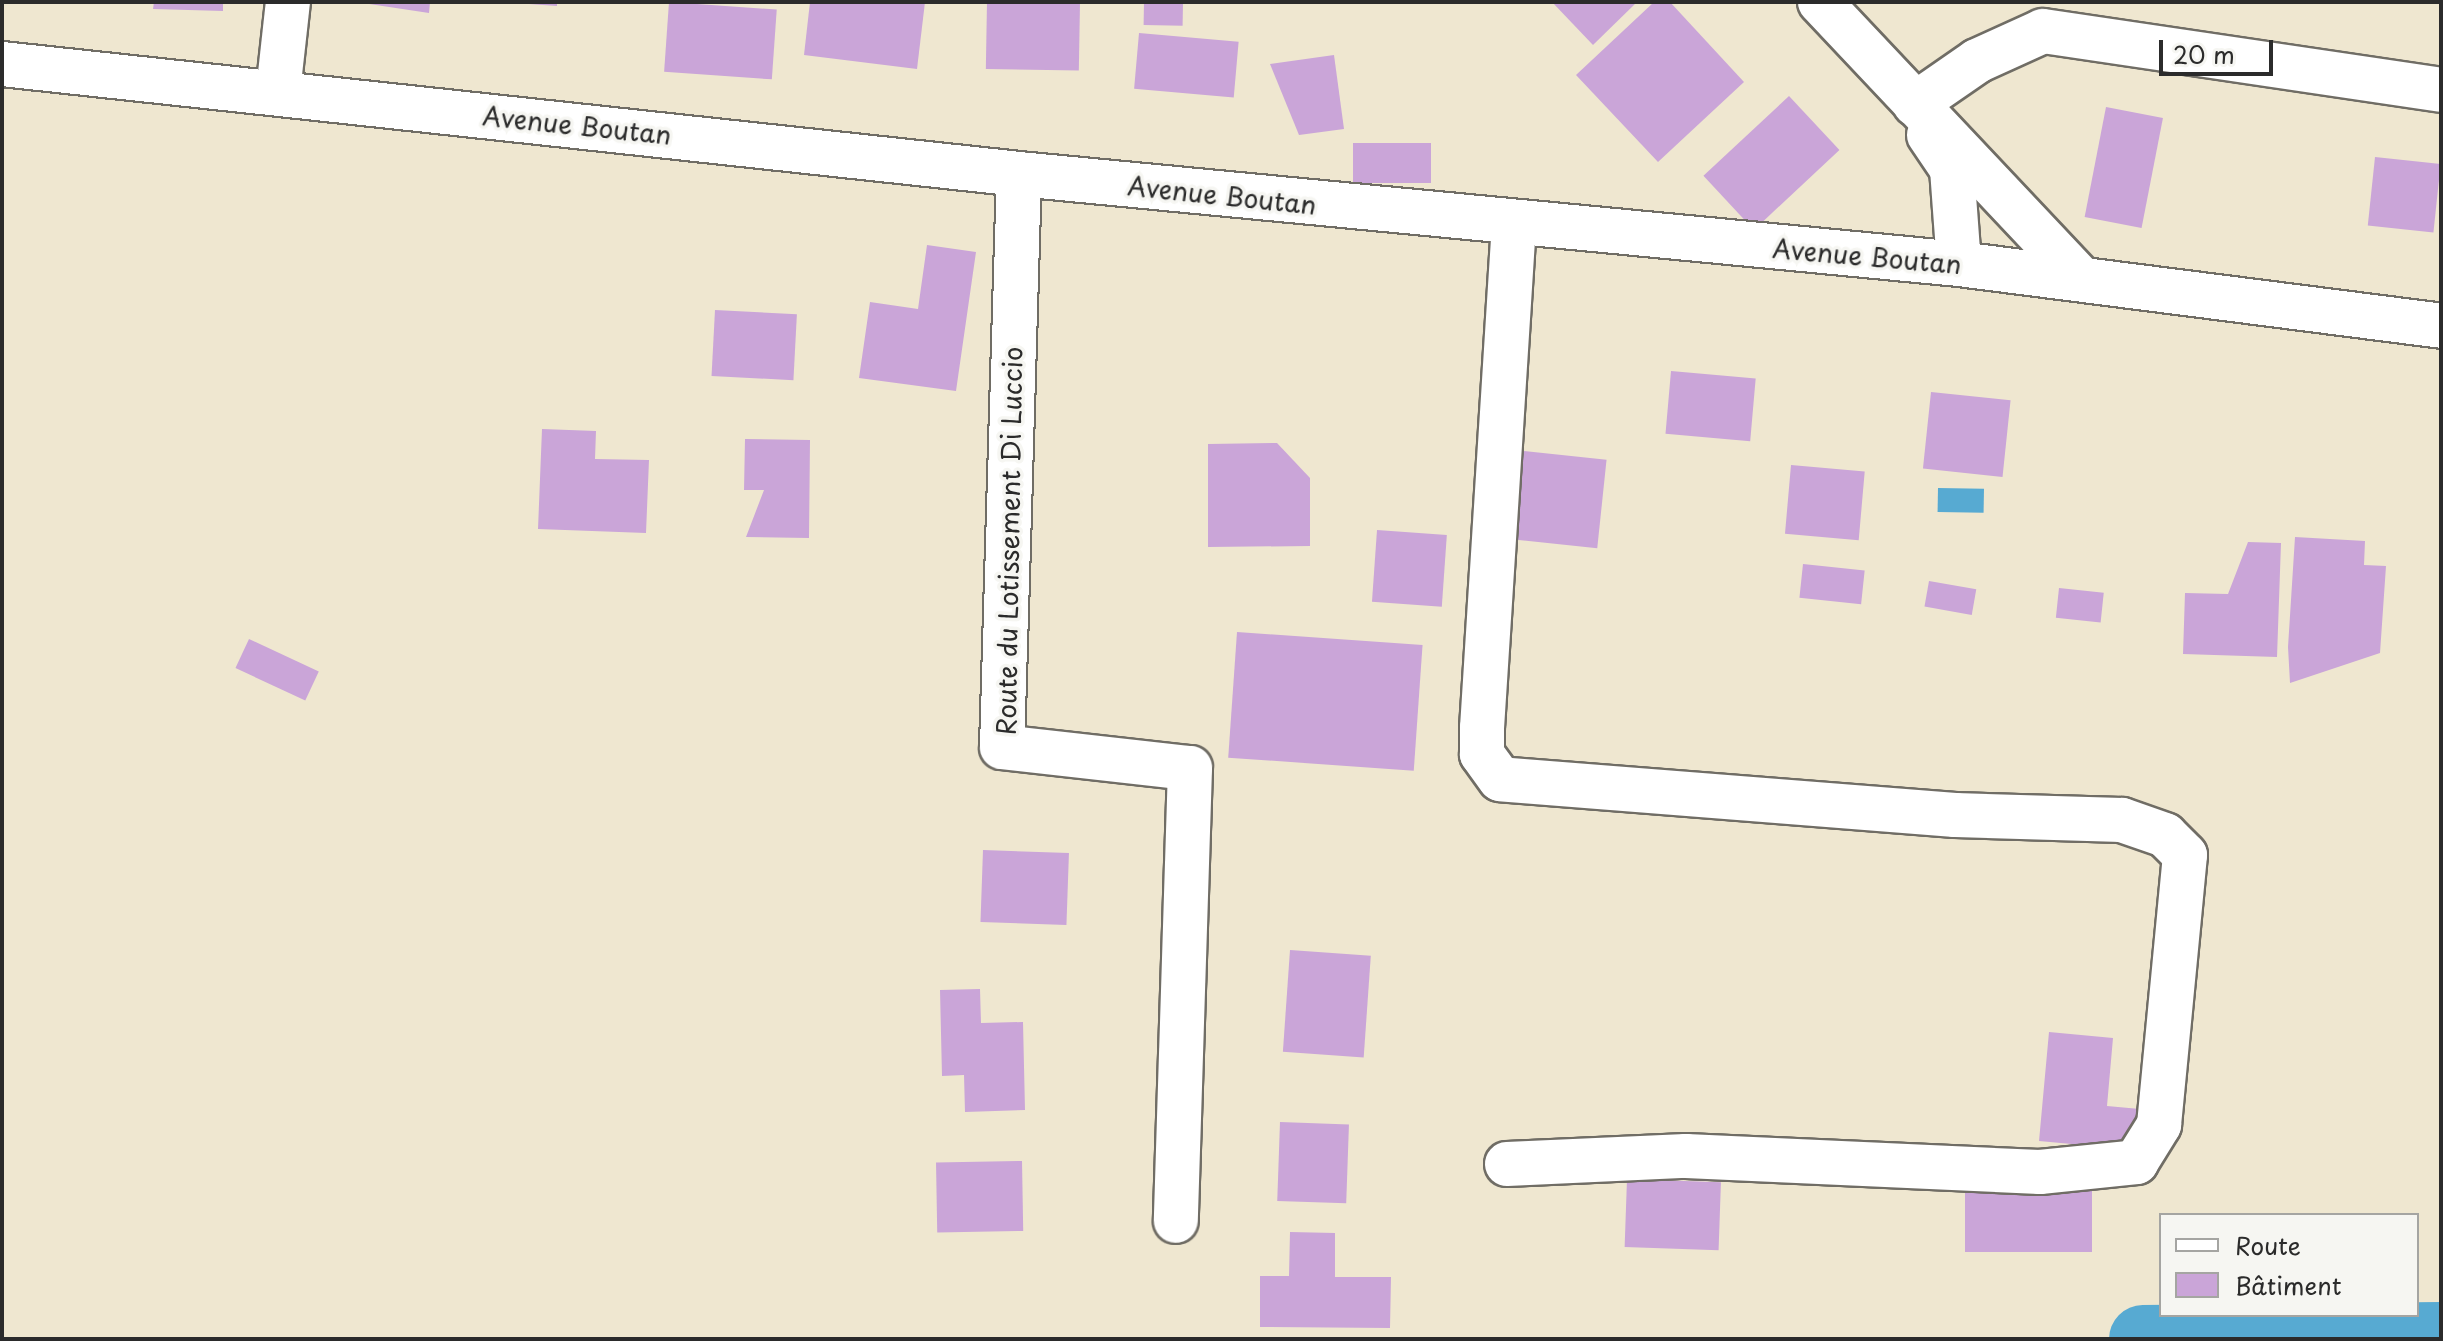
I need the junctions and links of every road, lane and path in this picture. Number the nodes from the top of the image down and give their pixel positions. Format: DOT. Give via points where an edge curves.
graph roads {
  1 [pos="288,2"];
  2 [pos="1820,2"];
  3 [pos="2,64"];
  4 [pos="2441,90"];
  5 [pos="278,92"];
  6 [pos="1908,97"];
  7 [pos="1019,174"];
  8 [pos="1514,224"];
  9 [pos="1959,264"];
  10 [pos="2081,279"];
  11 [pos="2441,326"];
  12 [pos="1507,1164"];
  13 [pos="1176,1221"];
  1 -- 5 [label="street"];
  2 -- 6 [label="street"];
  3 -- 5 [label="street, Avenue Boutan"];
  4 -- 6 [label="street" via="2043,31"];
  5 -- 7 [label="street, Avenue Boutan"];
  6 -- 9 [label="street" via="1952,169"];
  6 -- 10 [label="street"];
  7 -- 8 [label="street, Avenue Boutan"];
  7 -- 13 [label="street, Route du Lotissement Di Luccio" via="1002,747 1190,768"];
  8 -- 9 [label="street, Avenue Boutan"];
  8 -- 12 [label="street" via="1482,728 1482,754 1500,779 1955,815 2122,820 2165,835 2185,855 2159,1125 2136,1162 2040,1172 1686,1156"];
  9 -- 10 [label="street, Avenue Boutan"];
  10 -- 11 [label="street, Avenue Boutan"];
}
